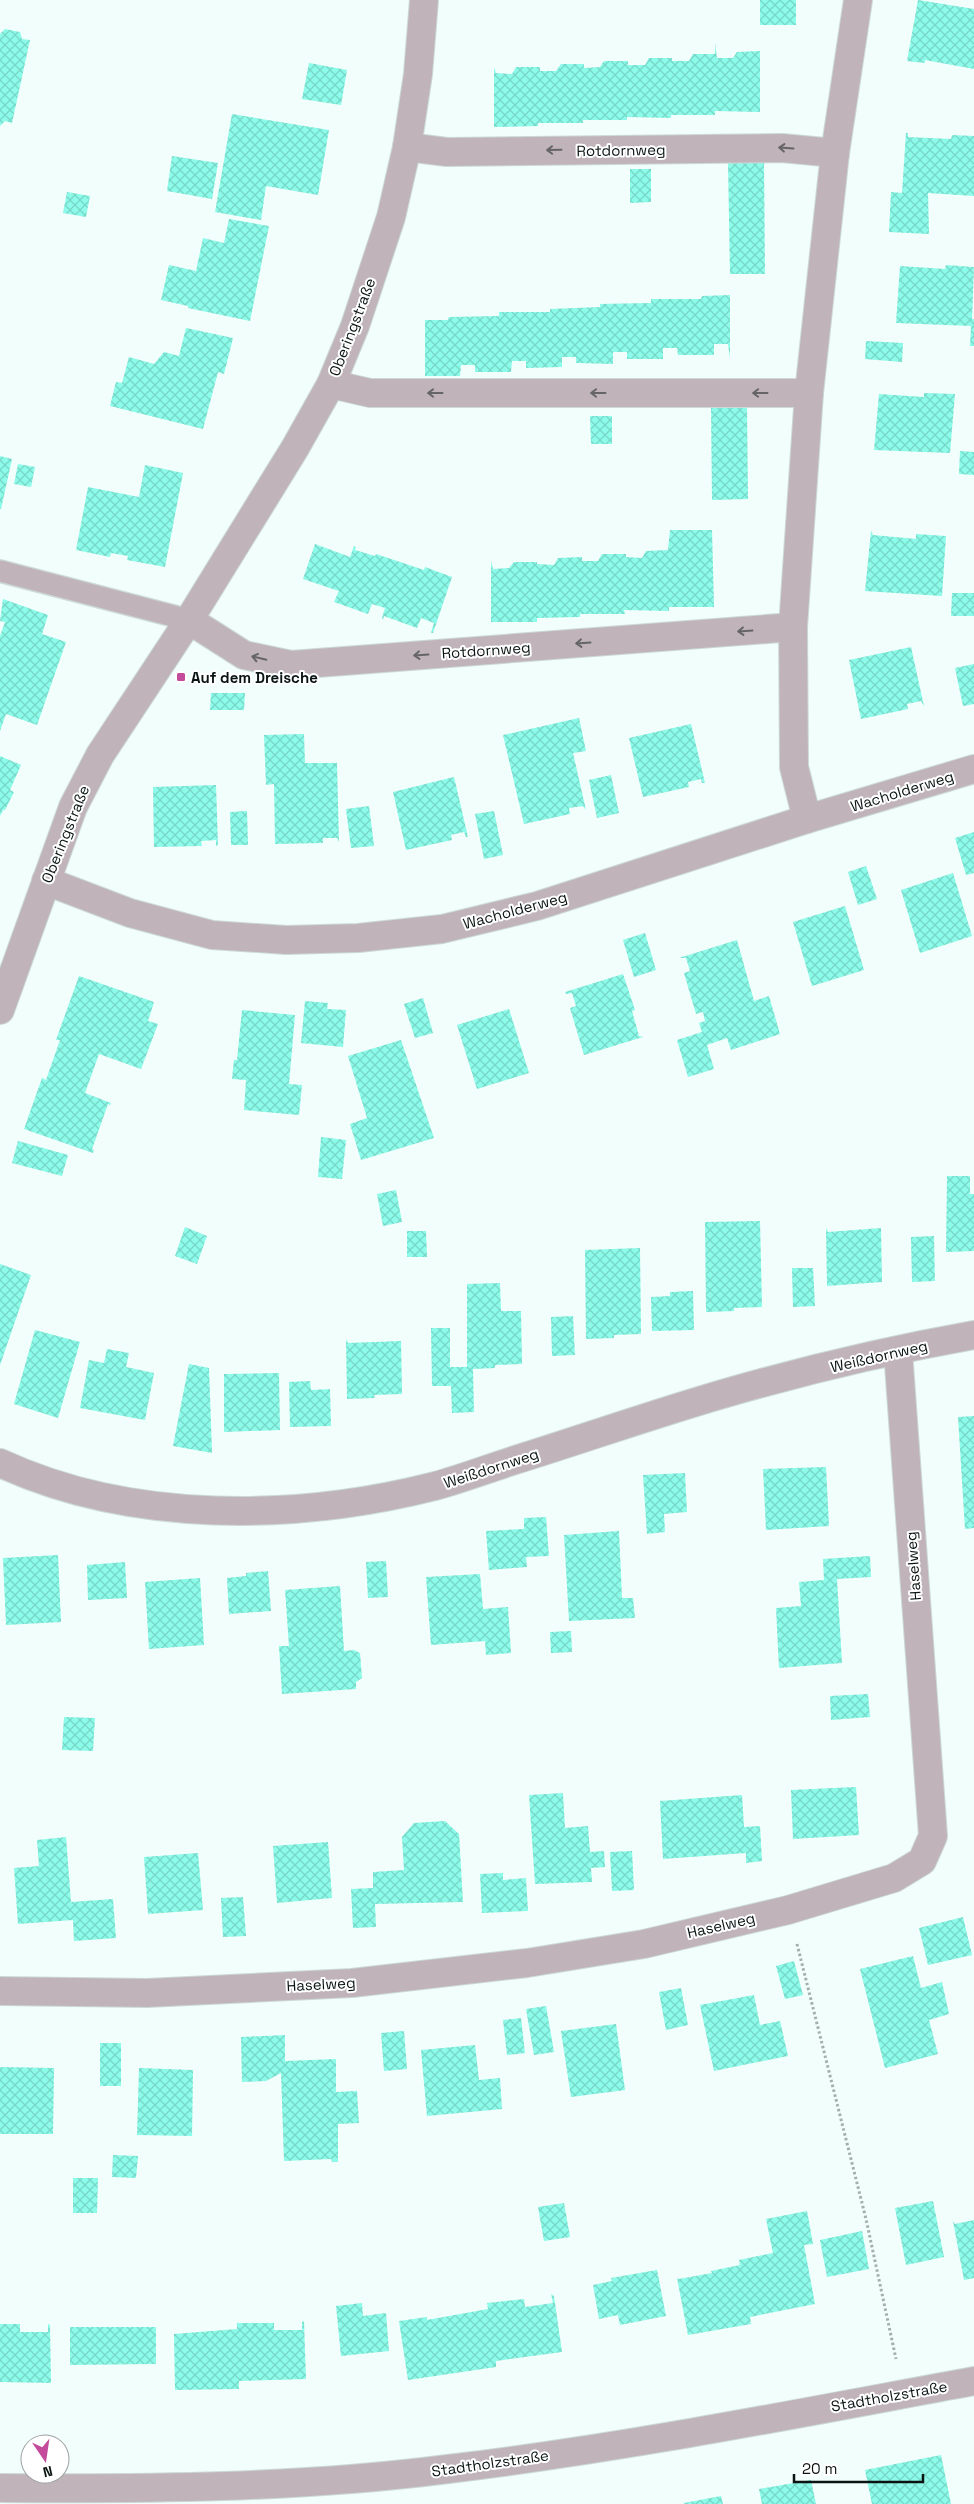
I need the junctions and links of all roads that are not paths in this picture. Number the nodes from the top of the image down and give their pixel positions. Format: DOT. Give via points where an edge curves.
graph roads {
  1 [pos="424,0"];
  2 [pos="858,0"];
  3 [pos="407,147"];
  4 [pos="835,153"];
  5 [pos="331,384"];
  6 [pos="809,393"];
  7 [pos="0,571"];
  8 [pos="189,620"];
  9 [pos="794,627"];
  10 [pos="974,769"];
  11 [pos="807,819"];
  12 [pos="46,881"];
  13 [pos="0,1010"];
  14 [pos="974,1335"];
  15 [pos="898,1351"];
  16 [pos="0,1463"];
  17 [pos="0,1991"];
  18 [pos="974,2381"];
  19 [pos="0,2488"];
  1 -- 3 [label="street, Oberingstraße" via="418,74"];
  2 -- 4 [label="street"];
  4 -- 3 [label="street, Rotdornweg, one-way" via="782,148 447,152"];
  3 -- 5 [label="street, Oberingstraße" via="391,217 355,326"];
  4 -- 6 [label="street"];
  6 -- 5 [label="street, one-way" via="370,394"];
  5 -- 8 [label="street, Oberingstraße"];
  6 -- 9 [label="street"];
  7 -- 8 [label="lane"];
  9 -- 8 [label="street, Rotdornweg, one-way" via="291,665 244,655"];
  8 -- 12 [label="street, Oberingstraße" via="100,755 73,807"];
  9 -- 11 [label="street" via="794,767"];
  10 -- 11 [label="street, Wacholderweg"];
  11 -- 12 [label="street, Wacholderweg" via="537,906 442,929 358,938 286,940 212,935 130,912"];
  12 -- 13 [label="street, Oberingstraße"];
  14 -- 15 [label="street, Weißdornweg"];
  15 -- 16 [label="street, Weißdornweg" via="734,1391 435,1486 341,1504 277,1510 215,1511 162,1507 85,1493"];
  15 -- 17 [label="street, Haselweg" via="933,1836 922,1861 894,1878 788,1910 634,1945 527,1962 352,1983 148,1993"];
  18 -- 19 [label="street, Stadtholzstraße" via="623,2444 448,2470 305,2482 156,2488"];
}
